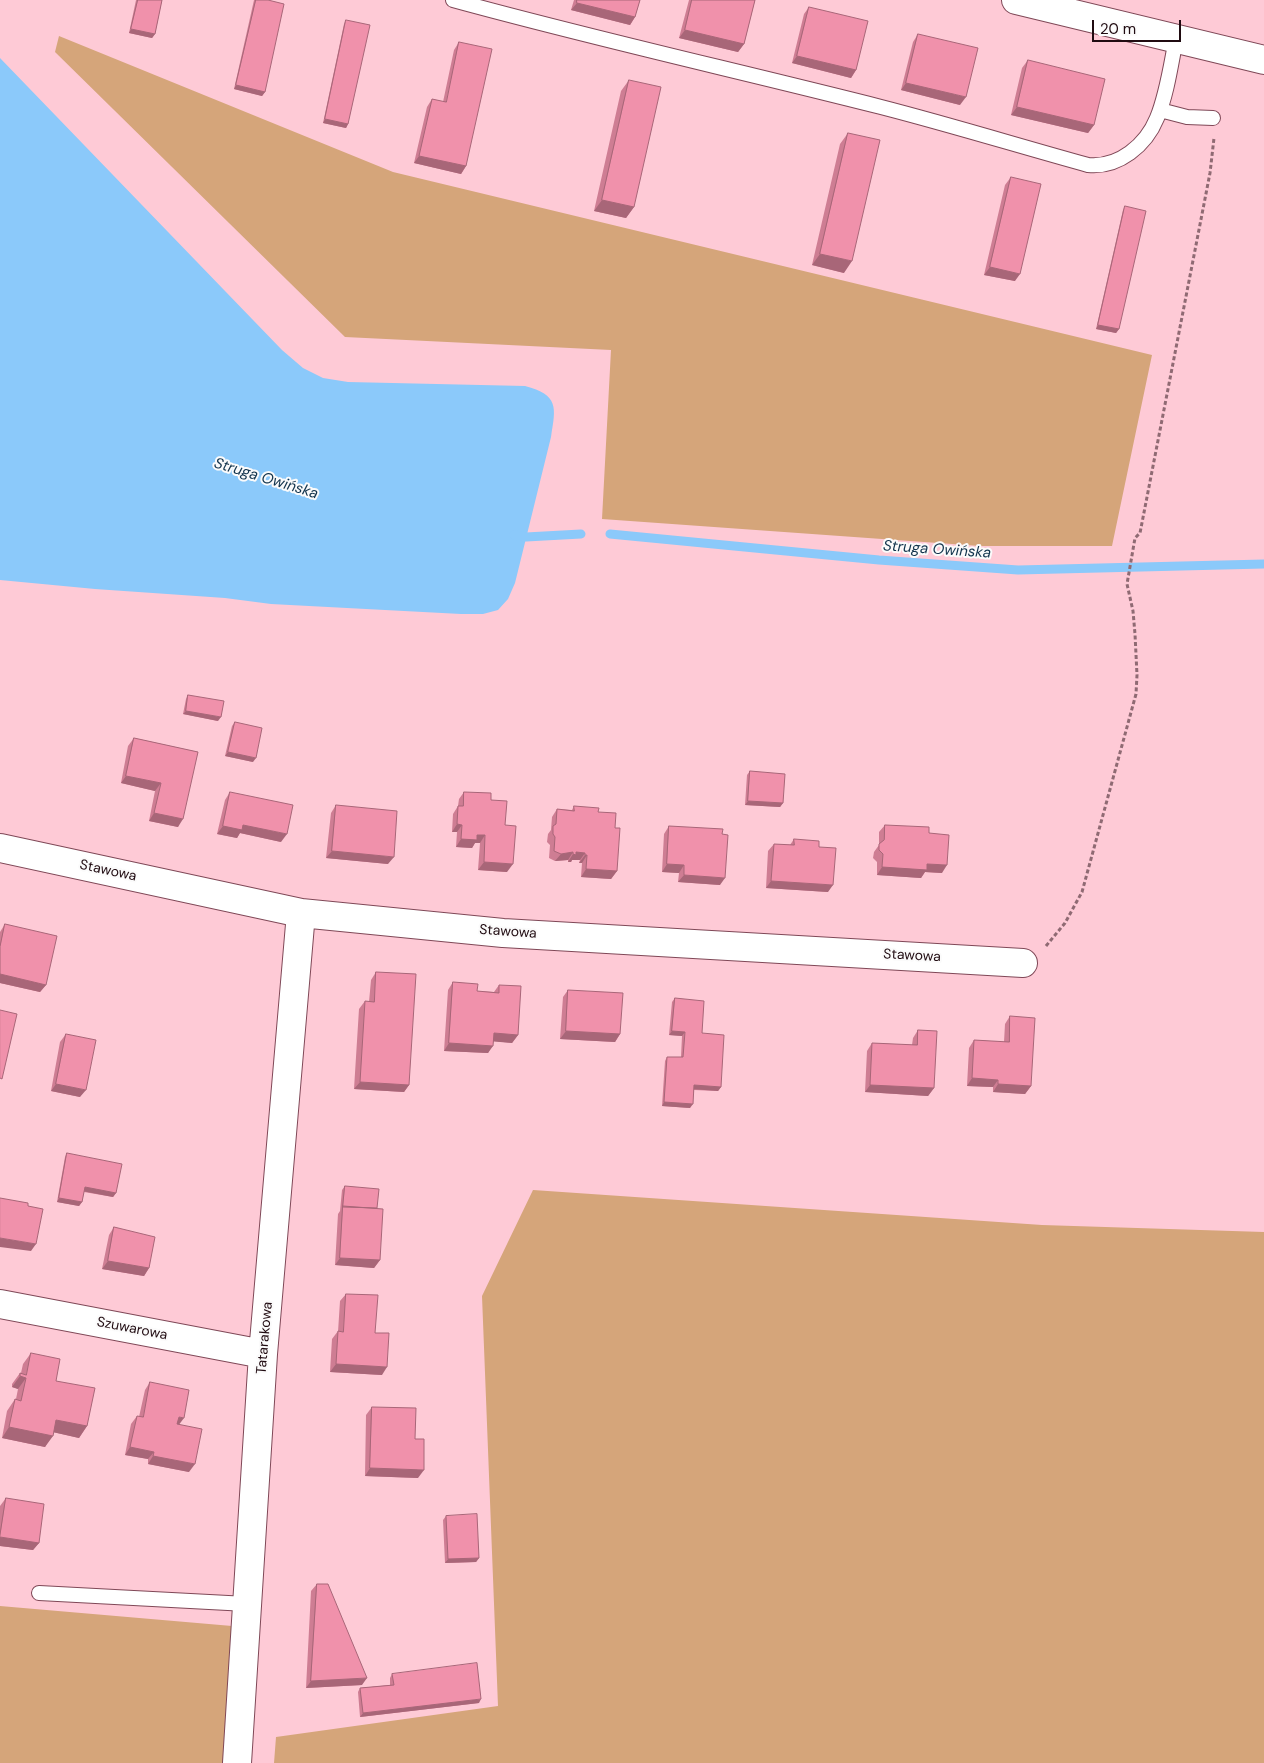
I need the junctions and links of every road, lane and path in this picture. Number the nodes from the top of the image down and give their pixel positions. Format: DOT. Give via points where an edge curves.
graph roads {
  1 [pos="453,0"];
  2 [pos="1016,0"];
  3 [pos="1176,39"];
  4 [pos="1264,60"];
  5 [pos="1160,110"];
  6 [pos="1213,118"];
  7 [pos="0,848"];
  8 [pos="301,913"];
  9 [pos="1023,963"];
  10 [pos="0,1304"];
  11 [pos="263,1354"];
  12 [pos="39,1593"];
  13 [pos="247,1604"];
  14 [pos="237,1763"];
  1 -- 5 [label="lane" via="608,42 884,108 1088,165 1110,164 1132,151 1152,128"];
  2 -- 3 [label="street"];
  3 -- 4 [label="street"];
  3 -- 5 [label="lane"];
  5 -- 6 [label="lane" via="1187,117"];
  6 -- 9 [label="path" via="1210,173 1140,533 1135,538 1127,584 1133,610 1138,675 1136,694 1082,892 1065,923 1047,945"];
  7 -- 8 [label="street, Stawowa"];
  8 -- 9 [label="street, Stawowa" via="503,933"];
  8 -- 11 [label="street, Tatarakowa"];
  10 -- 11 [label="street, Szuwarowa"];
  11 -- 13 [label="street, Tatarakowa"];
  12 -- 13 [label="lane"];
  13 -- 14 [label="street, Tatarakowa"];
}
